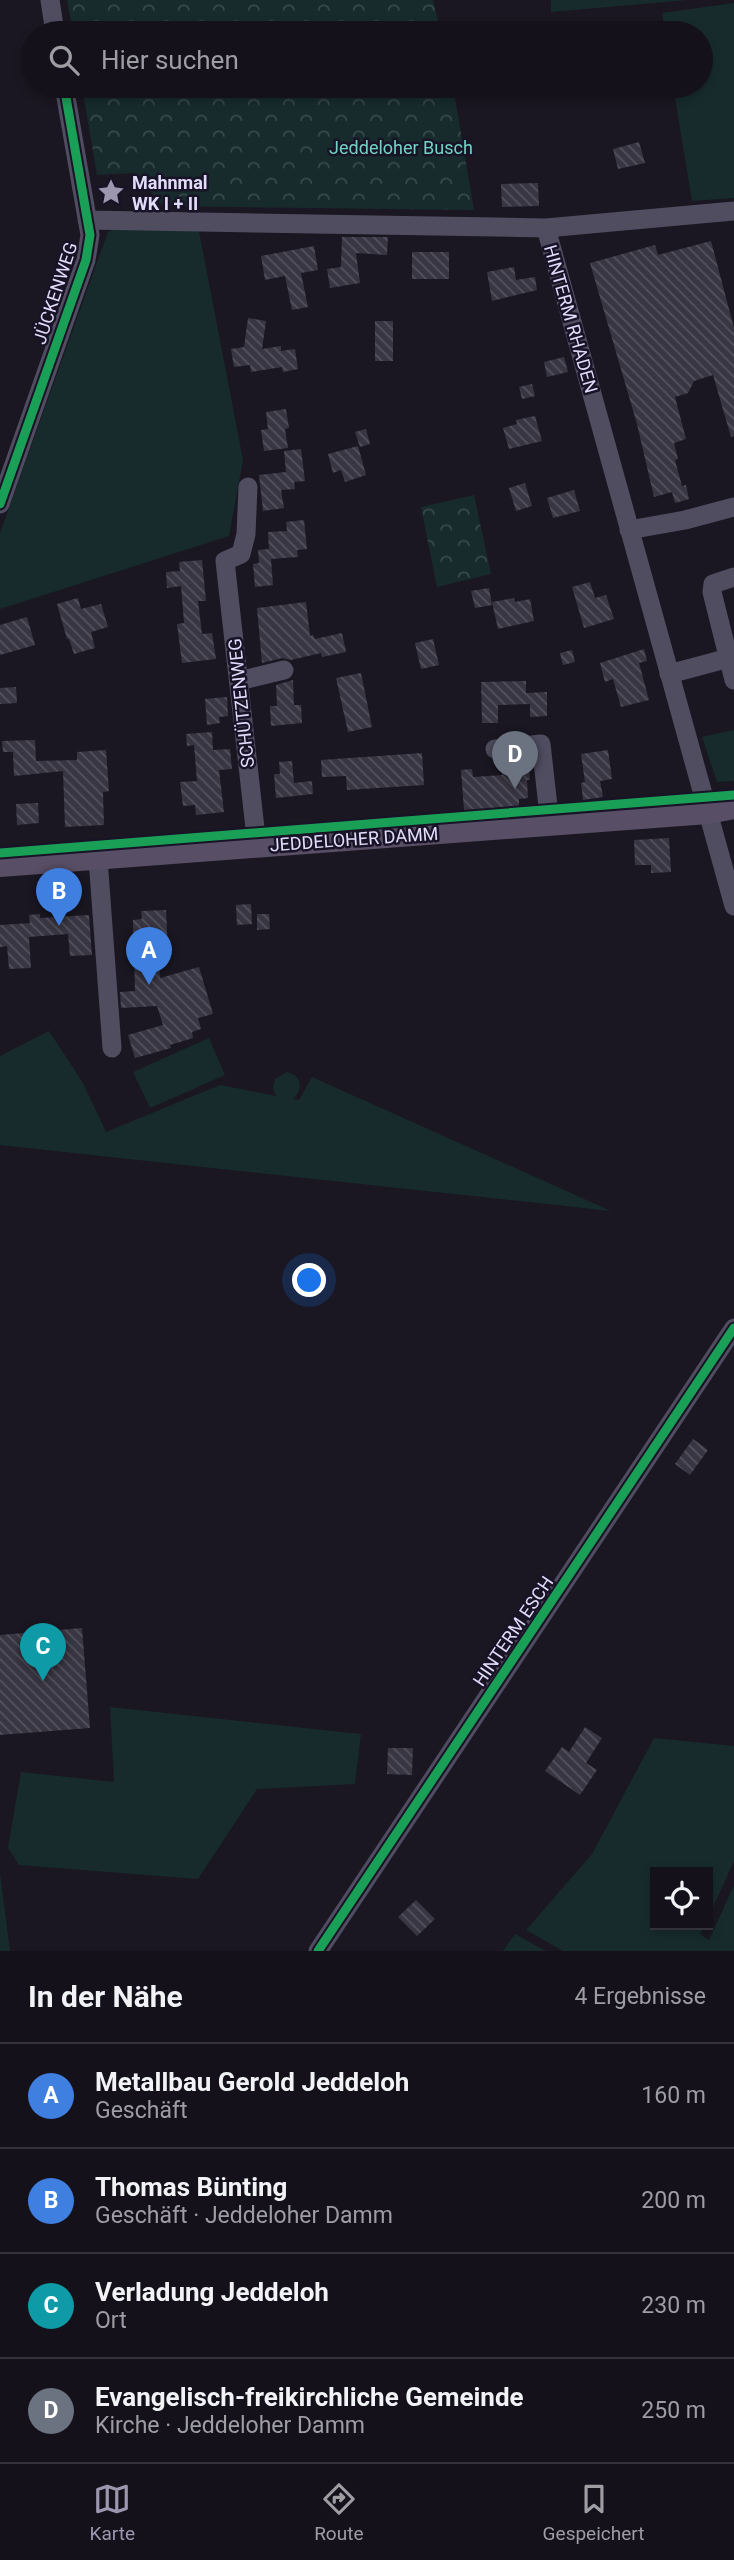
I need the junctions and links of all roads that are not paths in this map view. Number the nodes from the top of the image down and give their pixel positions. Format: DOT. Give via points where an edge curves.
graph roads {
  1 [pos="50,0"];
  2 [pos="53,21"];
  3 [pos="66,98"];
  4 [pos="734,211"];
  5 [pos="87,220"];
  6 [pos="546,228"];
  7 [pos="248,486"];
  8 [pos="0,504"];
  9 [pos="734,507"];
  10 [pos="629,530"];
  11 [pos="734,577"];
  12 [pos="729,658"];
  13 [pos="284,670"];
  14 [pos="669,674"];
  15 [pos="734,680"];
  16 [pos="239,681"];
  17 [pos="495,749"];
  18 [pos="734,807"];
  19 [pos="708,812"];
  20 [pos="734,813"];
  21 [pos="550,824"];
  22 [pos="257,846"];
  23 [pos="98,859"];
  24 [pos="0,865"];
  25 [pos="734,906"];
  26 [pos="112,1048"];
  27 [pos="734,1328"];
  28 [pos="318,1951"];
  1 -- 2 [label="street"];
  3 -- 5 [label="street, JÜCKENWEG"];
  4 -- 6 [label="street"];
  5 -- 6 [label="street, HINTERM RHADEN"];
  5 -- 8 [label="street, JÜCKENWEG" via="86,260"];
  6 -- 10 [label="street, HINTERM RHADEN"];
  7 -- 16 [label="street, SCHÜTZENWEG" via="242,554 225,561"];
  9 -- 10 [label="street"];
  10 -- 14 [label="street, HINTERM RHADEN"];
  11 -- 12 [label="street" via="713,584 712,592"];
  12 -- 14 [label="street"];
  12 -- 15 [label="street"];
  13 -- 16 [label="street"];
  14 -- 19 [label="street, HINTERM RHADEN"];
  16 -- 22 [label="street, SCHÜTZENWEG"];
  17 -- 21 [label="street" via="541,744"];
  18 -- 19 [label="main road, JEDDELOHER DAMM"];
  19 -- 20 [label="main road, JEDDELOHER DAMM"];
  19 -- 21 [label="main road, JEDDELOHER DAMM"];
  19 -- 25 [label="street"];
  21 -- 22 [label="main road, JEDDELOHER DAMM"];
  22 -- 23 [label="main road, JEDDELOHER DAMM"];
  23 -- 24 [label="main road, JEDDELOHER DAMM"];
  23 -- 26 [label="street"];
  27 -- 28 [label="street, HINTERM ESCH"];
}
